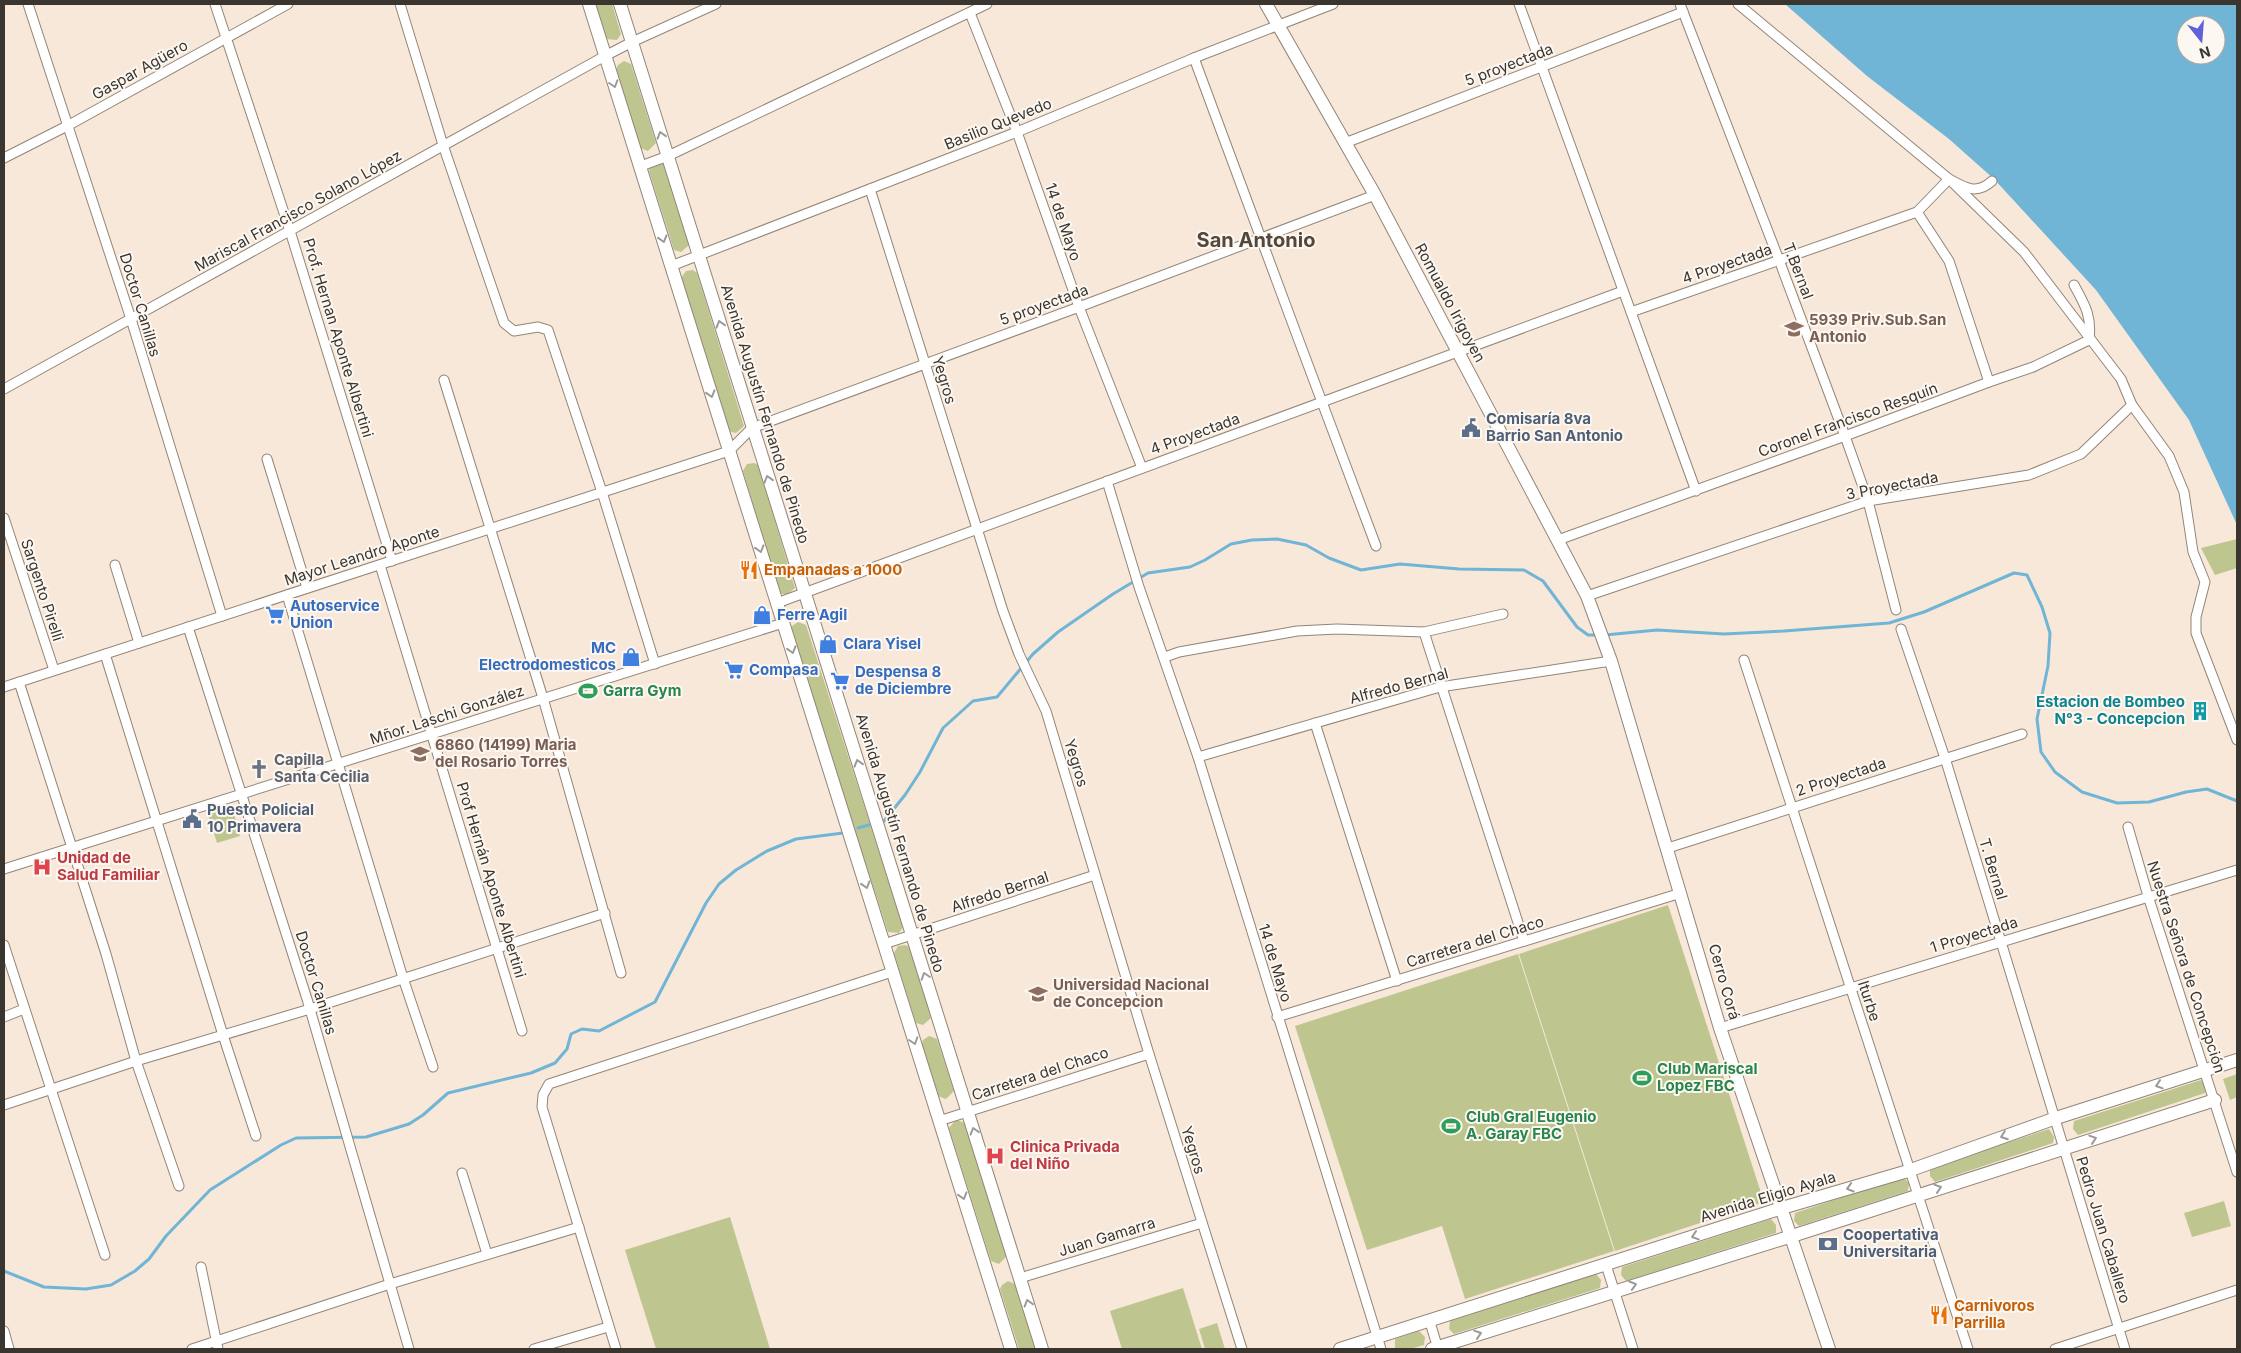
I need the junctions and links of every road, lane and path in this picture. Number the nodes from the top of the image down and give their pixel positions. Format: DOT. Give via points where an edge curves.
graph roads {
  1 [pos="28,4"];
  2 [pos="215,4"];
  3 [pos="288,4"];
  4 [pos="400,4"];
  5 [pos="588,4"];
  6 [pos="620,4"];
  7 [pos="716,4"];
  8 [pos="987,4"];
  9 [pos="1266,4"];
  10 [pos="1333,4"];
  11 [pos="1519,4"];
  12 [pos="1738,4"];
  13 [pos="1682,8"];
  14 [pos="970,13"];
  15 [pos="1278,24"];
  16 [pos="226,39"];
  17 [pos="632,42"];
  18 [pos="605,56"];
  19 [pos="1194,58"];
  20 [pos="1541,67"];
  21 [pos="69,124"];
  22 [pos="1017,132"];
  23 [pos="1345,143"];
  24 [pos="443,145"];
  25 [pos="668,156"];
  26 [pos="4,158"];
  27 [pos="641,166"];
  28 [pos="1949,179"];
  29 [pos="1992,181"];
  30 [pos="870,189"];
  31 [pos="1375,195"];
  32 [pos="1917,212"];
  33 [pos="290,231"];
  34 [pos="1262,238"];
  35 [pos="699,256"];
  36 [pos="1779,260"];
  37 [pos="671,266"];
  38 [pos="2074,285"];
  39 [pos="1623,291"];
  40 [pos="1079,307"];
  41 [pos="1631,312"];
  42 [pos="131,319"];
  43 [pos="2089,340"];
  44 [pos="1457,352"];
  45 [pos="924,364"];
  46 [pos="444,380"];
  47 [pos="1989,382"];
  48 [pos="4,389"];
  49 [pos="1321,402"];
  50 [pos="2132,405"];
  51 [pos="752,428"];
  52 [pos="1845,436"];
  53 [pos="729,451"];
  54 [pos="267,459"];
  55 [pos="1142,468"];
  56 [pos="1107,481"];
  57 [pos="1696,490"];
  58 [pos="602,492"];
  59 [pos="1868,502"];
  60 [pos="4,518"];
  61 [pos="491,529"];
  62 [pos="976,530"];
  63 [pos="1558,540"];
  64 [pos="1376,546"];
  65 [pos="392,561"];
  66 [pos="115,564"];
  67 [pos="380,565"];
  68 [pos="307,588"];
  69 [pos="804,592"];
  70 [pos="287,595"];
  71 [pos="1587,596"];
  72 [pos="777,603"];
  73 [pos="1896,610"];
  74 [pos="1502,614"];
  75 [pos="222,616"];
  76 [pos="783,622"];
  77 [pos="1596,622"];
  78 [pos="188,627"];
  79 [pos="1901,629"];
  80 [pos="1424,632"];
  81 [pos="139,643"];
  82 [pos="105,654"];
  83 [pos="1165,657"];
  84 [pos="1744,660"];
  85 [pos="1611,661"];
  86 [pos="655,664"];
  87 [pos="54,670"];
  88 [pos="19,682"];
  89 [pos="4,687"];
  90 [pos="1440,687"];
  91 [pos="543,698"];
  92 [pos="1315,723"];
  93 [pos="432,734"];
  94 [pos="2022,734"];
  95 [pos="2237,740"];
  96 [pos="1198,757"];
  97 [pos="1945,758"];
  98 [pos="338,764"];
  99 [pos="242,794"];
  100 [pos="1792,807"];
  101 [pos="157,821"];
  102 [pos="2128,827"];
  103 [pos="72,848"];
  104 [pos="1668,848"];
  105 [pos="4,869"];
  106 [pos="2237,870"];
  107 [pos="1095,875"];
  108 [pos="1681,894"];
  109 [pos="2148,896"];
  110 [pos="605,913"];
  111 [pos="912,936"];
  112 [pos="1524,941"];
  113 [pos="2001,941"];
  114 [pos="884,944"];
  115 [pos="4,945"];
  116 [pos="497,948"];
  117 [pos="892,972"];
  118 [pos="621,973"];
  119 [pos="403,978"];
  120 [pos="1396,980"];
  121 [pos="1850,987"];
  122 [pos="24,1009"];
  123 [pos="310,1009"];
  124 [pos="4,1017"];
  125 [pos="1277,1017"];
  126 [pos="1720,1028"];
  127 [pos="522,1031"];
  128 [pos="223,1035"];
  129 [pos="1149,1054"];
  130 [pos="2237,1060"];
  131 [pos="136,1061"];
  132 [pos="434,1067"];
  133 [pos="2205,1070"];
  134 [pos="51,1090"];
  135 [pos="2215,1100"];
  136 [pos="4,1105"];
  137 [pos="968,1112"];
  138 [pos="2056,1118"];
  139 [pos="939,1120"];
  140 [pos="256,1136"];
  141 [pos="2064,1148"];
  142 [pos="1908,1171"];
  143 [pos="2237,1172"];
  144 [pos="462,1173"];
  145 [pos="179,1186"];
  146 [pos="1918,1194"];
  147 [pos="1782,1208"];
  148 [pos="1202,1223"];
  149 [pos="580,1227"];
  150 [pos="1792,1236"];
  151 [pos="487,1254"];
  152 [pos="105,1255"];
  153 [pos="1606,1265"];
  154 [pos="201,1267"];
  155 [pos="1020,1278"];
  156 [pos="390,1284"];
  157 [pos="2237,1290"];
  158 [pos="1615,1291"];
  159 [pos="1430,1322"];
  160 [pos="608,1327"];
  161 [pos="2118,1330"];
  162 [pos="4,1331"];
  163 [pos="1380,1343"];
  164 [pos="217,1346"];
  165 [pos="8,1349"];
  166 [pos="192,1349"];
  167 [pos="409,1349"];
  168 [pos="534,1349"];
  169 [pos="616,1349"];
  170 [pos="1011,1349"];
  171 [pos="1042,1349"];
  172 [pos="1242,1349"];
  173 [pos="1340,1349"];
  174 [pos="1436,1349"];
  175 [pos="1633,1349"];
  176 [pos="1829,1349"];
  177 [pos="1968,1349"];
  178 [pos="2056,1349"];
  179 [pos="2125,1349"];
  1 -- 21 [label="street, Doctor Canillas"];
  2 -- 16 [label="street"];
  3 -- 16 [label="street, Gaspar Agüero"];
  4 -- 24 [label="street"];
  5 -- 18 [label="street"];
  6 -- 17 [label="street, Avenida Augustín Fernando de Pinedo"];
  7 -- 17 [label="street, Mariscal Francisco Solano López"];
  8 -- 14 [label="street"];
  9 -- 15 [label="street, Romualdo Irigoyen"];
  10 -- 15 [label="street, Basilio Quevedo"];
  11 -- 20 [label="street"];
  12 -- 28 [label="street"];
  13 -- 20 [label="street, 5 proyectada"];
  13 -- 36 [label="street, T.Bernal"];
  14 -- 22 [label="street, 14 de Mayo"];
  14 -- 25 [label="street"];
  15 -- 19 [label="street, Basilio Quevedo"];
  15 -- 23 [label="street, Romualdo Irigoyen"];
  16 -- 21 [label="street, Gaspar Agüero"];
  16 -- 33 [label="street, Prof. Hernan Aponte Albertini"];
  17 -- 18 [label="street, Mariscal Francisco Solano López"];
  25 -- 17 [label="street, Avenida Augustín Fernando de Pinedo, one-way"];
  18 -- 24 [label="street, Mariscal Francisco Solano López"];
  18 -- 27 [label="street, one-way"];
  19 -- 22 [label="street, Basilio Quevedo"];
  19 -- 34 [label="street"];
  20 -- 23 [label="street, 5 proyectada"];
  20 -- 39 [label="street"];
  21 -- 26 [label="street, Gaspar Agüero"];
  21 -- 42 [label="street, Doctor Canillas"];
  22 -- 30 [label="street, Basilio Quevedo"];
  22 -- 40 [label="street, 14 de Mayo"];
  23 -- 31 [label="street, Romualdo Irigoyen"];
  24 -- 33 [label="street, Mariscal Francisco Solano López"];
  24 -- 58 [label="street" via="504,323 514,331 538,327 548,330"];
  25 -- 27 [label="street"];
  25 -- 35 [label="street, Avenida Augustín Fernando de Pinedo"];
  27 -- 37 [label="street, one-way"];
  28 -- 29 [label="street" via="1976,191"];
  28 -- 32 [label="street"];
  28 -- 43 [label="street" via="2024,252"];
  30 -- 35 [label="street, Basilio Quevedo"];
  30 -- 45 [label="street, Yegros"];
  31 -- 34 [label="street, 5 proyectada"];
  31 -- 44 [label="street, Romualdo Irigoyen"];
  32 -- 36 [label="street, 4 Proyectada"];
  32 -- 47 [label="street" via="1949,261"];
  33 -- 42 [label="street, Mariscal Francisco Solano López"];
  33 -- 65 [label="street, Prof. Hernan Aponte Albertini"];
  34 -- 40 [label="street, 5 proyectada"];
  34 -- 49 [label="street"];
  35 -- 37 [label="street, Basilio Quevedo"];
  51 -- 35 [label="street, Avenida Augustín Fernando de Pinedo, one-way"];
  36 -- 41 [label="street, 4 Proyectada"];
  36 -- 52 [label="street, T.Bernal"];
  37 -- 53 [label="street, one-way"];
  38 -- 43 [label="street" via="2087,310 2091,325"];
  39 -- 41 [label="street"];
  39 -- 44 [label="street, 4 Proyectada"];
  40 -- 45 [label="street, 5 proyectada"];
  40 -- 55 [label="street, 14 de Mayo"];
  41 -- 57 [label="street"];
  42 -- 48 [label="street, Mariscal Francisco Solano López"];
  42 -- 75 [label="street, Doctor Canillas"];
  43 -- 47 [label="street, Coronel Francisco Resquín" via="2033,368"];
  43 -- 50 [label="street" via="2121,379"];
  44 -- 49 [label="street, 4 Proyectada"];
  44 -- 63 [label="street, Romualdo Irigoyen"];
  45 -- 51 [label="street, 5 proyectada"];
  45 -- 62 [label="street, Yegros"];
  46 -- 61 [label="street"];
  47 -- 52 [label="street, Coronel Francisco Resquín"];
  49 -- 55 [label="street, 4 Proyectada"];
  49 -- 64 [label="street"];
  50 -- 59 [label="street, 3 Proyectada" via="2081,454 2029,475"];
  50 -- 95 [label="street" via="2169,456 2184,492 2193,552 2205,582 2196,618 2196,633"];
  51 -- 53 [label="street, 5 proyectada"];
  69 -- 51 [label="street, Avenida Augustín Fernando de Pinedo, one-way"];
  52 -- 57 [label="street, Coronel Francisco Resquín"];
  52 -- 59 [label="street, T.Bernal"];
  53 -- 58 [label="street, Mayor Leandro Aponte"];
  53 -- 72 [label="street, one-way"];
  54 -- 68 [label="street"];
  55 -- 56 [label="street, 4 Proyectada"];
  56 -- 62 [label="street, 4 Proyectada"];
  56 -- 83 [label="street, 14 de Mayo"];
  57 -- 63 [label="street, Coronel Francisco Resquín"];
  58 -- 61 [label="street, Mayor Leandro Aponte"];
  58 -- 86 [label="street"];
  59 -- 71 [label="street, 3 Proyectada"];
  59 -- 73 [label="street, T.Bernal"];
  60 -- 87 [label="street, Sargento Pirelli"];
  61 -- 65 [label="street, Mayor Leandro Aponte"];
  61 -- 91 [label="street"];
  62 -- 69 [label="street, 4 Proyectada"];
  62 -- 107 [label="street, Yegros" via="1003,612 1046,711"];
  63 -- 71 [label="street, Romualdo Irigoyen"];
  65 -- 67 [label="street, Mayor Leandro Aponte"];
  66 -- 81 [label="street"];
  67 -- 68 [label="street, Mayor Leandro Aponte"];
  67 -- 93 [label="street, Prof Hernán Aponte Albertini"];
  68 -- 70 [label="street, Mayor Leandro Aponte"];
  69 -- 72 [label="street, 4 Proyectada"];
  111 -- 69 [label="street, Avenida Augustín Fernando de Pinedo, one-way"];
  70 -- 75 [label="street, Mayor Leandro Aponte"];
  70 -- 98 [label="street"];
  71 -- 77 [label="street, Romualdo Irigoyen"];
  72 -- 76 [label="street"];
  74 -- 80 [label="street"];
  75 -- 78 [label="street, Mayor Leandro Aponte"];
  76 -- 86 [label="street, Mñor. Laschi González"];
  76 -- 114 [label="street, one-way"];
  77 -- 85 [label="street, Cerro Corá"];
  78 -- 81 [label="street, Mayor Leandro Aponte"];
  78 -- 99 [label="street, Doctor Canillas"];
  79 -- 97 [label="street, T. Bernal"];
  80 -- 83 [label="street" via="1297,631"];
  80 -- 90 [label="street"];
  81 -- 82 [label="street, Mayor Leandro Aponte"];
  82 -- 87 [label="street, Mayor Leandro Aponte"];
  82 -- 101 [label="street"];
  83 -- 96 [label="street, 14 de Mayo"];
  84 -- 100 [label="street, Iturbe"];
  85 -- 90 [label="street, Alfredo Bernal"];
  85 -- 104 [label="street, Cerro Corá"];
  86 -- 91 [label="street, Mñor. Laschi González"];
  87 -- 88 [label="street, Mayor Leandro Aponte"];
  88 -- 89 [label="street, Mayor Leandro Aponte"];
  88 -- 103 [label="street"];
  90 -- 92 [label="street, Alfredo Bernal"];
  90 -- 112 [label="street"];
  91 -- 93 [label="street, Mñor. Laschi González"];
  91 -- 110 [label="street"];
  92 -- 96 [label="street, Alfredo Bernal"];
  92 -- 120 [label="street"];
  93 -- 98 [label="street, Mñor. Laschi González"];
  93 -- 116 [label="street, Prof Hernán Aponte Albertini"];
  94 -- 97 [label="street, 2 Proyectada"];
  96 -- 125 [label="street, 14 de Mayo"];
  97 -- 100 [label="street, 2 Proyectada"];
  97 -- 113 [label="street, T. Bernal"];
  98 -- 99 [label="street, Mñor. Laschi González"];
  98 -- 119 [label="street"];
  99 -- 101 [label="street, Mñor. Laschi González"];
  99 -- 123 [label="street, Doctor Canillas"];
  100 -- 104 [label="street, 2 Proyectada"];
  100 -- 121 [label="street, Iturbe"];
  101 -- 103 [label="street, Mñor. Laschi González"];
  101 -- 128 [label="street"];
  102 -- 109 [label="street, Nuestra Señora de Concepción"];
  103 -- 105 [label="street, Mñor. Laschi González"];
  103 -- 131 [label="street"];
  104 -- 108 [label="street, Cerro Corá"];
  106 -- 109 [label="street, 1 Proyectada"];
  107 -- 111 [label="street, Alfredo Bernal"];
  107 -- 129 [label="street, Yegros"];
  108 -- 112 [label="street, Carretera del Chaco"];
  108 -- 126 [label="street, Cerro Corá"];
  109 -- 113 [label="street, 1 Proyectada"];
  109 -- 133 [label="street, Nuestra Señora de Concepción"];
  110 -- 116 [label="street"];
  110 -- 118 [label="street"];
  111 -- 114 [label="street, Alfredo Bernal"];
  137 -- 111 [label="street, Avenida Augustín Fernando de Pinedo, one-way"];
  112 -- 120 [label="street, Carretera del Chaco"];
  113 -- 121 [label="street, 1 Proyectada"];
  113 -- 138 [label="street, T. Bernal"];
  114 -- 117 [label="street"];
  115 -- 122 [label="street"];
  116 -- 119 [label="street"];
  116 -- 127 [label="street, Prof Hernán Aponte Albertini"];
  117 -- 139 [label="street, one-way"];
  117 -- 149 [label="street" via="549,1084 543,1095 542,1107"];
  119 -- 123 [label="street"];
  119 -- 132 [label="street"];
  120 -- 125 [label="street, Carretera del Chaco"];
  121 -- 126 [label="street, 1 Proyectada"];
  121 -- 142 [label="street, Iturbe"];
  122 -- 124 [label="street"];
  122 -- 134 [label="street"];
  123 -- 128 [label="street"];
  123 -- 156 [label="street, Doctor Canillas"];
  125 -- 163 [label="street, 14 de Mayo"];
  126 -- 147 [label="street, Cerro Corá"];
  128 -- 131 [label="street"];
  128 -- 140 [label="street"];
  129 -- 137 [label="street, Carretera del Chaco"];
  129 -- 148 [label="street, Yegros"];
  130 -- 133 [label="street, Avenida Eligio Ayala"];
  131 -- 134 [label="street"];
  131 -- 145 [label="street"];
  133 -- 135 [label="street, Nuestra Señora de Concepción"];
  133 -- 138 [label="street, Avenida Eligio Ayala, one-way"];
  134 -- 136 [label="street"];
  134 -- 152 [label="street"];
  141 -- 135 [label="street, one-way"];
  135 -- 143 [label="street, Nuestra Señora de Concepción"];
  137 -- 139 [label="street, Carretera del Chaco"];
  155 -- 137 [label="street, Avenida Augustín Fernando de Pinedo, one-way"];
  138 -- 141 [label="street, Pedro Juan Caballero"];
  138 -- 142 [label="street, Avenida Eligio Ayala, one-way"];
  139 -- 170 [label="street, one-way"];
  146 -- 141 [label="street, one-way"];
  141 -- 161 [label="street, Pedro Juan Caballero"];
  142 -- 146 [label="street, Iturbe"];
  142 -- 147 [label="street, Avenida Eligio Ayala, one-way"];
  144 -- 151 [label="street"];
  146 -- 150 [label="street"];
  146 -- 177 [label="street, Iturbe"];
  147 -- 150 [label="street, Cerro Corá"];
  147 -- 153 [label="street, Avenida Eligio Ayala, one-way"];
  148 -- 155 [label="street, Juan Gamarra"];
  148 -- 172 [label="street, Yegros"];
  149 -- 151 [label="street"];
  149 -- 160 [label="street"];
  158 -- 150 [label="street, one-way"];
  150 -- 176 [label="street, Cerro Corá"];
  151 -- 156 [label="street"];
  153 -- 158 [label="street"];
  153 -- 159 [label="street, Avenida Eligio Ayala"];
  154 -- 164 [label="street"];
  171 -- 155 [label="street, Avenida Augustín Fernando de Pinedo, one-way"];
  156 -- 164 [label="street"];
  156 -- 167 [label="street, Doctor Canillas"];
  157 -- 161 [label="street"];
  174 -- 158 [label="street, one-way"];
  158 -- 175 [label="street"];
  159 -- 163 [label="street, Avenida Eligio Ayala"];
  159 -- 174 [label="street"];
  160 -- 168 [label="street"];
  160 -- 169 [label="street"];
  161 -- 178 [label="street"];
  161 -- 179 [label="street, Pedro Juan Caballero"];
  162 -- 165 [label="street"];
  163 -- 173 [label="street, Avenida Eligio Ayala"];
  164 -- 166 [label="street"];
}
